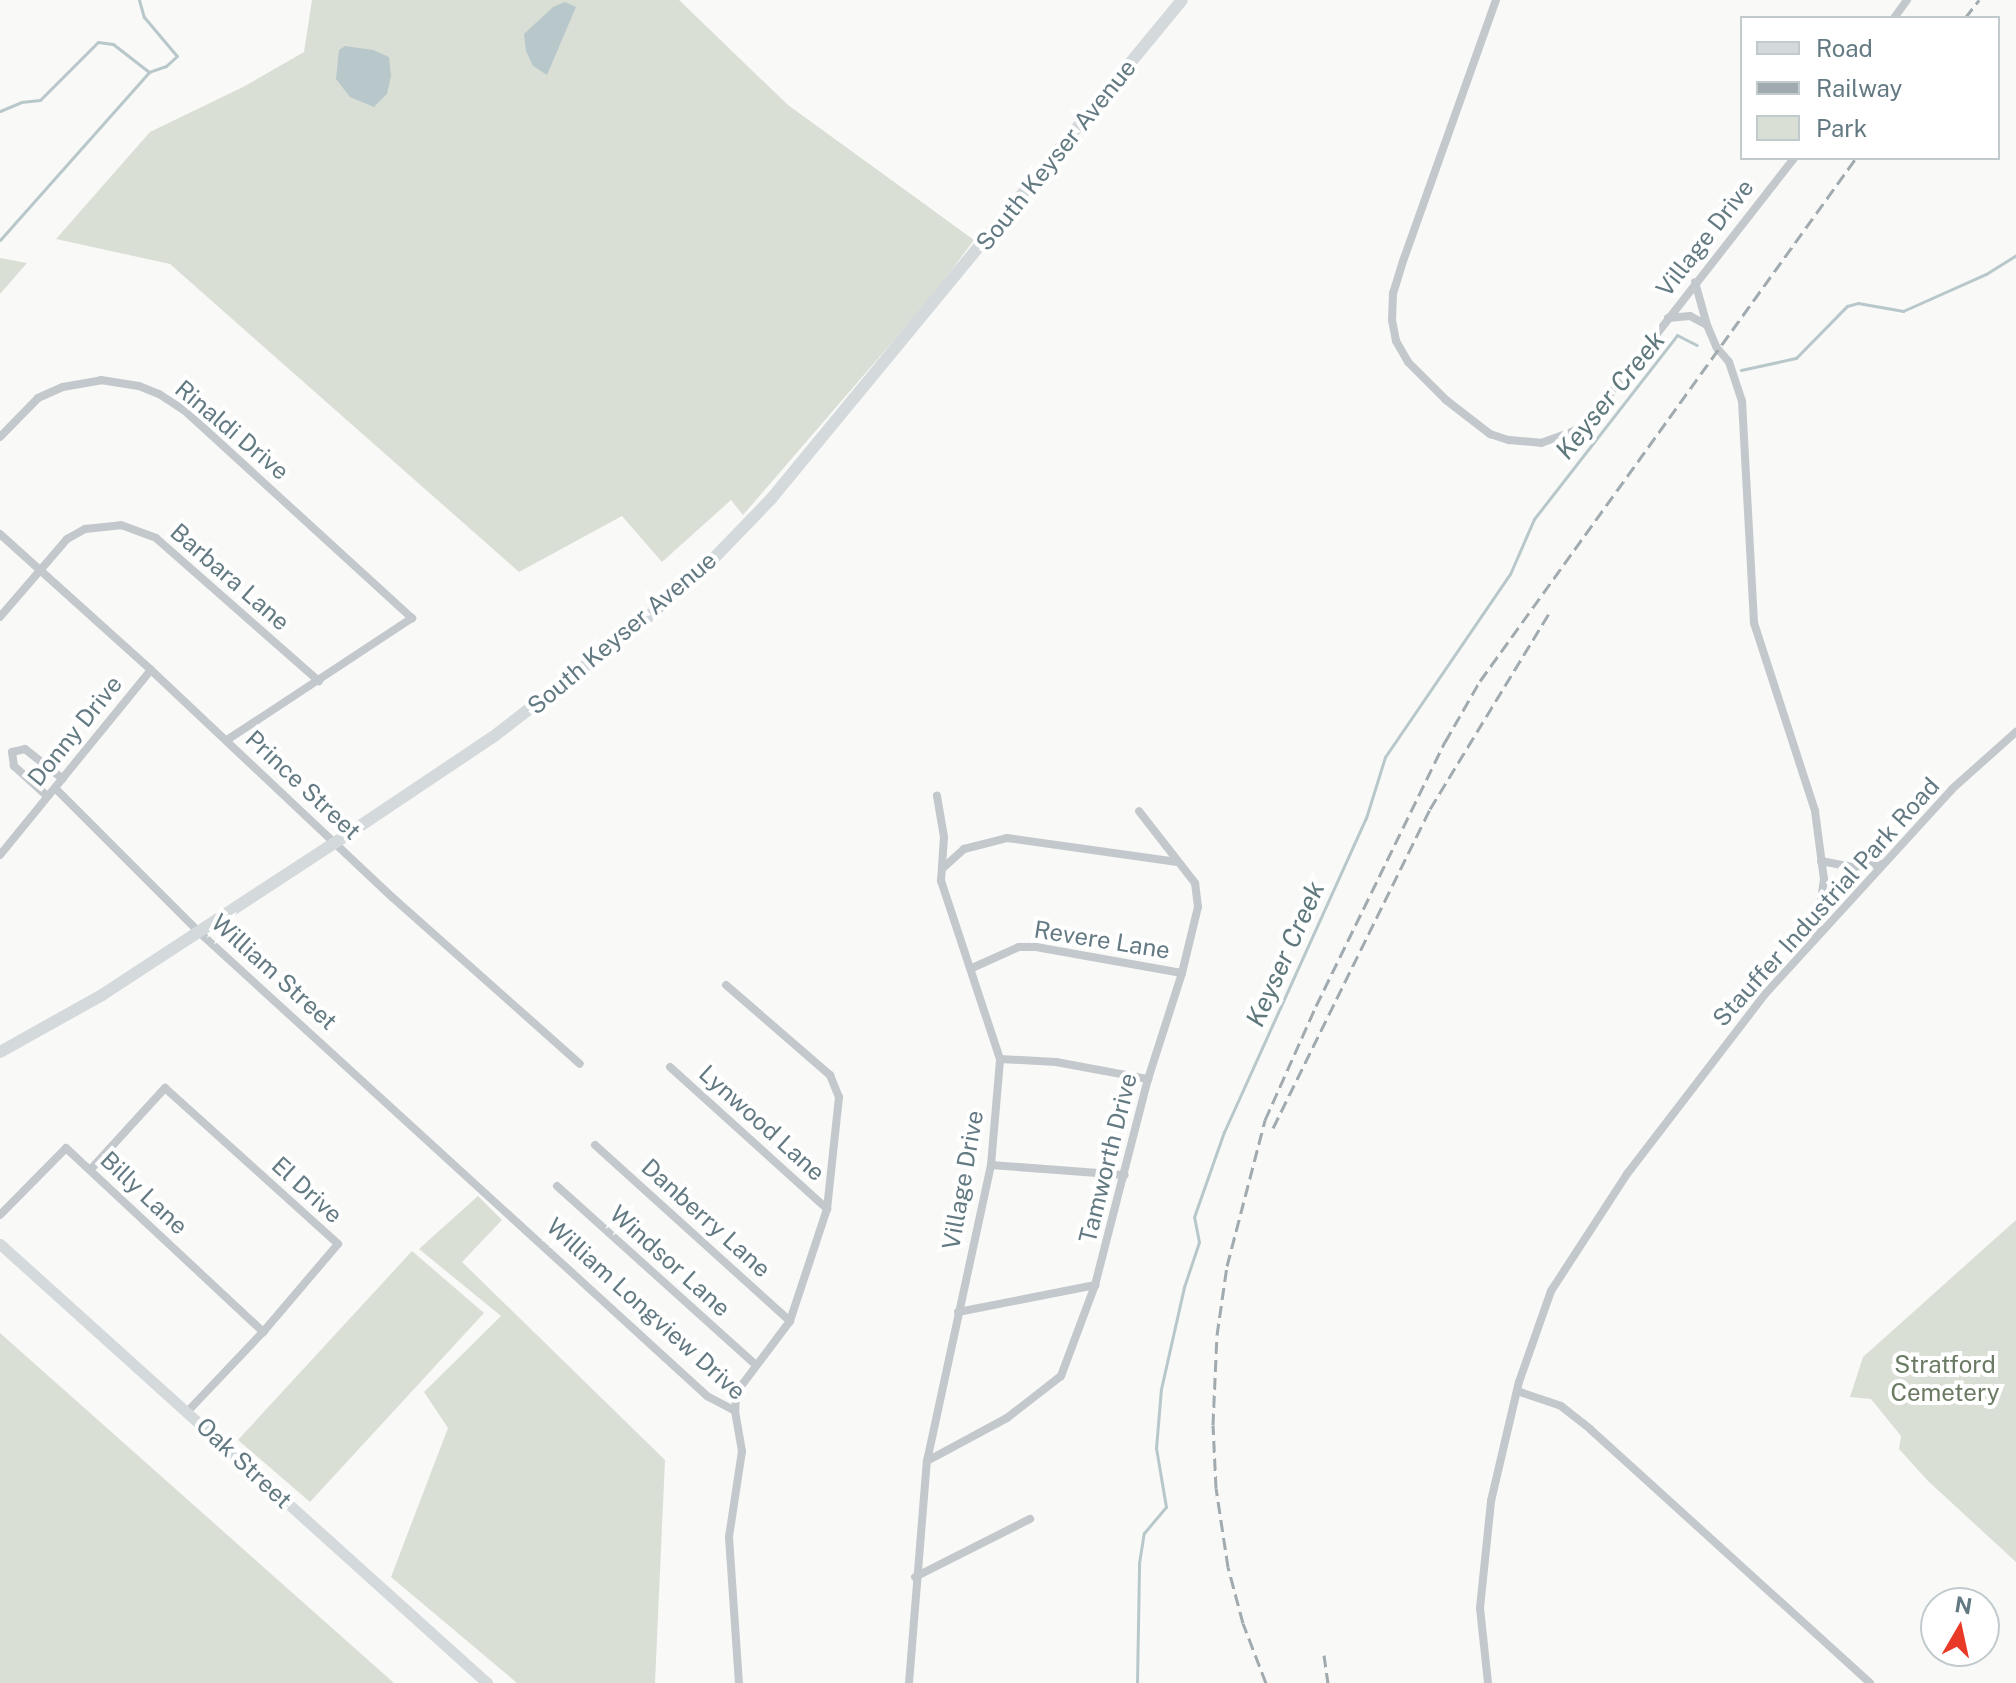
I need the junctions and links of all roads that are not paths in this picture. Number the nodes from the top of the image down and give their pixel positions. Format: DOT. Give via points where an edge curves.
graph roads {
  1 [pos="1182,0"];
  2 [pos="1496,0"];
  3 [pos="1792,160"];
  4 [pos="1695,282"];
  5 [pos="1668,318"];
  6 [pos="1707,325"];
  7 [pos="0,437"];
  8 [pos="0,534"];
  9 [pos="39,570"];
  10 [pos="0,617"];
  11 [pos="151,670"];
  12 [pos="319,681"];
  13 [pos="2016,732"];
  14 [pos="227,740"];
  15 [pos="63,779"];
  16 [pos="55,788"];
  17 [pos="47,796"];
  18 [pos="937,796"];
  19 [pos="1139,811"];
  20 [pos="336,842"];
  21 [pos="0,855"];
  22 [pos="1821,861"];
  23 [pos="1177,862"];
  24 [pos="1883,864"];
  25 [pos="944,867"];
  26 [pos="200,933"];
  27 [pos="1816,938"];
  28 [pos="972,968"];
  29 [pos="1182,973"];
  30 [pos="726,985"];
  31 [pos="0,1052"];
  32 [pos="1000,1059"];
  33 [pos="580,1064"];
  34 [pos="670,1067"];
  35 [pos="1148,1079"];
  36 [pos="595,1145"];
  37 [pos="991,1165"];
  38 [pos="91,1169"];
  39 [pos="1125,1175"];
  40 [pos="473,1180"];
  41 [pos="557,1186"];
  42 [pos="827,1209"];
  43 [pos="0,1215"];
  44 [pos="0,1244"];
  45 [pos="1095,1285"];
  46 [pos="958,1312"];
  47 [pos="790,1321"];
  48 [pos="263,1332"];
  49 [pos="756,1365"];
  50 [pos="1517,1391"];
  51 [pos="188,1411"];
  52 [pos="735,1411"];
  53 [pos="927,1461"];
  54 [pos="1030,1519"];
  55 [pos="915,1577"];
  56 [pos="487,1683"];
  57 [pos="739,1683"];
  58 [pos="909,1683"];
  59 [pos="1488,1683"];
  60 [pos="1870,1683"];
  1 -- 20 [label="main road, South Keyser Avenue" via="771,499 715,557 595,661"];
  2 -- 5 [label="street, Village Drive" via="1393,293 1396,341 1408,362 1446,400 1490,434 1541,443 1588,422"];
  3 -- 4 [label="street, Village Drive"];
  4 -- 5 [label="street, Village Drive"];
  4 -- 6 [label="street"];
  5 -- 6 [label="street" via="1690,316"];
  6 -- 22 [label="street" via="1729,362 1742,401 1754,623 1815,811"];
  7 -- 12 [label="street, Rinaldi Drive" via="38,398 101,380 139,386 184,410 412,618"];
  8 -- 9 [label="street, Prince Street"];
  9 -- 10 [label="street, Barbara Lane"];
  9 -- 11 [label="street, Prince Street"];
  9 -- 12 [label="street, Barbara Lane" via="67,539 85,529 138,529 156,538"];
  11 -- 14 [label="street, Prince Street"];
  11 -- 15 [label="street, Donny Drive"];
  12 -- 14 [label="street"];
  13 -- 24 [label="street, Stauffer Industrial Park Road" via="1952,789"];
  14 -- 20 [label="street, Prince Street"];
  15 -- 16 [label="street, Donny Drive"];
  15 -- 17 [label="street" via="25,749 12,752 14,766"];
  16 -- 17 [label="street, Donny Drive"];
  16 -- 26 [label="street, William Street"];
  17 -- 21 [label="street, Donny Drive"];
  18 -- 25 [label="street, Village Drive"];
  19 -- 23 [label="street, Tamworth Drive"];
  20 -- 26 [label="main road, South Keyser Avenue"];
  20 -- 33 [label="street, Prince Street"];
  22 -- 24 [label="street" via="1853,867"];
  22 -- 27 [label="street" via="1824,879"];
  23 -- 25 [label="street" via="1007,838 964,849"];
  23 -- 29 [label="street, Tamworth Drive" via="1195,883 1198,907"];
  24 -- 27 [label="street, Stauffer Industrial Park Road"];
  25 -- 28 [label="street, Village Drive" via="945,896"];
  26 -- 31 [label="main road, South Keyser Avenue"];
  26 -- 40 [label="street, William Street"];
  27 -- 50 [label="street, Stauffer Industrial Park Road" via="1766,993 1627,1174 1551,1291"];
  28 -- 29 [label="street, Revere Lane" via="1019,947 1036,947"];
  28 -- 32 [label="street, Village Drive"];
  29 -- 35 [label="street, Tamworth Drive"];
  30 -- 42 [label="street" via="830,1075 839,1097"];
  32 -- 35 [label="street" via="1102,1068"];
  32 -- 37 [label="street, Village Drive"];
  34 -- 42 [label="street, Lynwood Lane"];
  35 -- 39 [label="street, Tamworth Drive"];
  36 -- 47 [label="street, Danberry Lane"];
  37 -- 39 [label="street"];
  37 -- 46 [label="street, Village Drive"];
  38 -- 43 [label="street, Billy Lane" via="66,1148"];
  38 -- 48 [label="street, Billy Lane"];
  38 -- 48 [label="street, El Drive" via="165,1088 338,1244"];
  39 -- 45 [label="street, Tamworth Drive"];
  40 -- 52 [label="street, William Longview Drive" via="707,1396"];
  41 -- 49 [label="street, Windsor Lane"];
  42 -- 47 [label="street"];
  44 -- 51 [label="street, Oak Street"];
  45 -- 46 [label="street"];
  45 -- 53 [label="street, Tamworth Drive" via="1061,1376 1007,1418"];
  46 -- 53 [label="street, Village Drive"];
  47 -- 49 [label="street"];
  48 -- 51 [label="street, El Drive"];
  49 -- 52 [label="street" via="739,1389"];
  50 -- 59 [label="street, Stauffer Industrial Park Road" via="1491,1501 1480,1608"];
  50 -- 60 [label="street" via="1561,1406 1590,1429"];
  51 -- 56 [label="street, Oak Street"];
  52 -- 57 [label="street, William Longview Drive" via="742,1451 729,1550"];
  53 -- 55 [label="street, Village Drive"];
  54 -- 55 [label="street"];
  55 -- 58 [label="street, Village Drive"];
}
